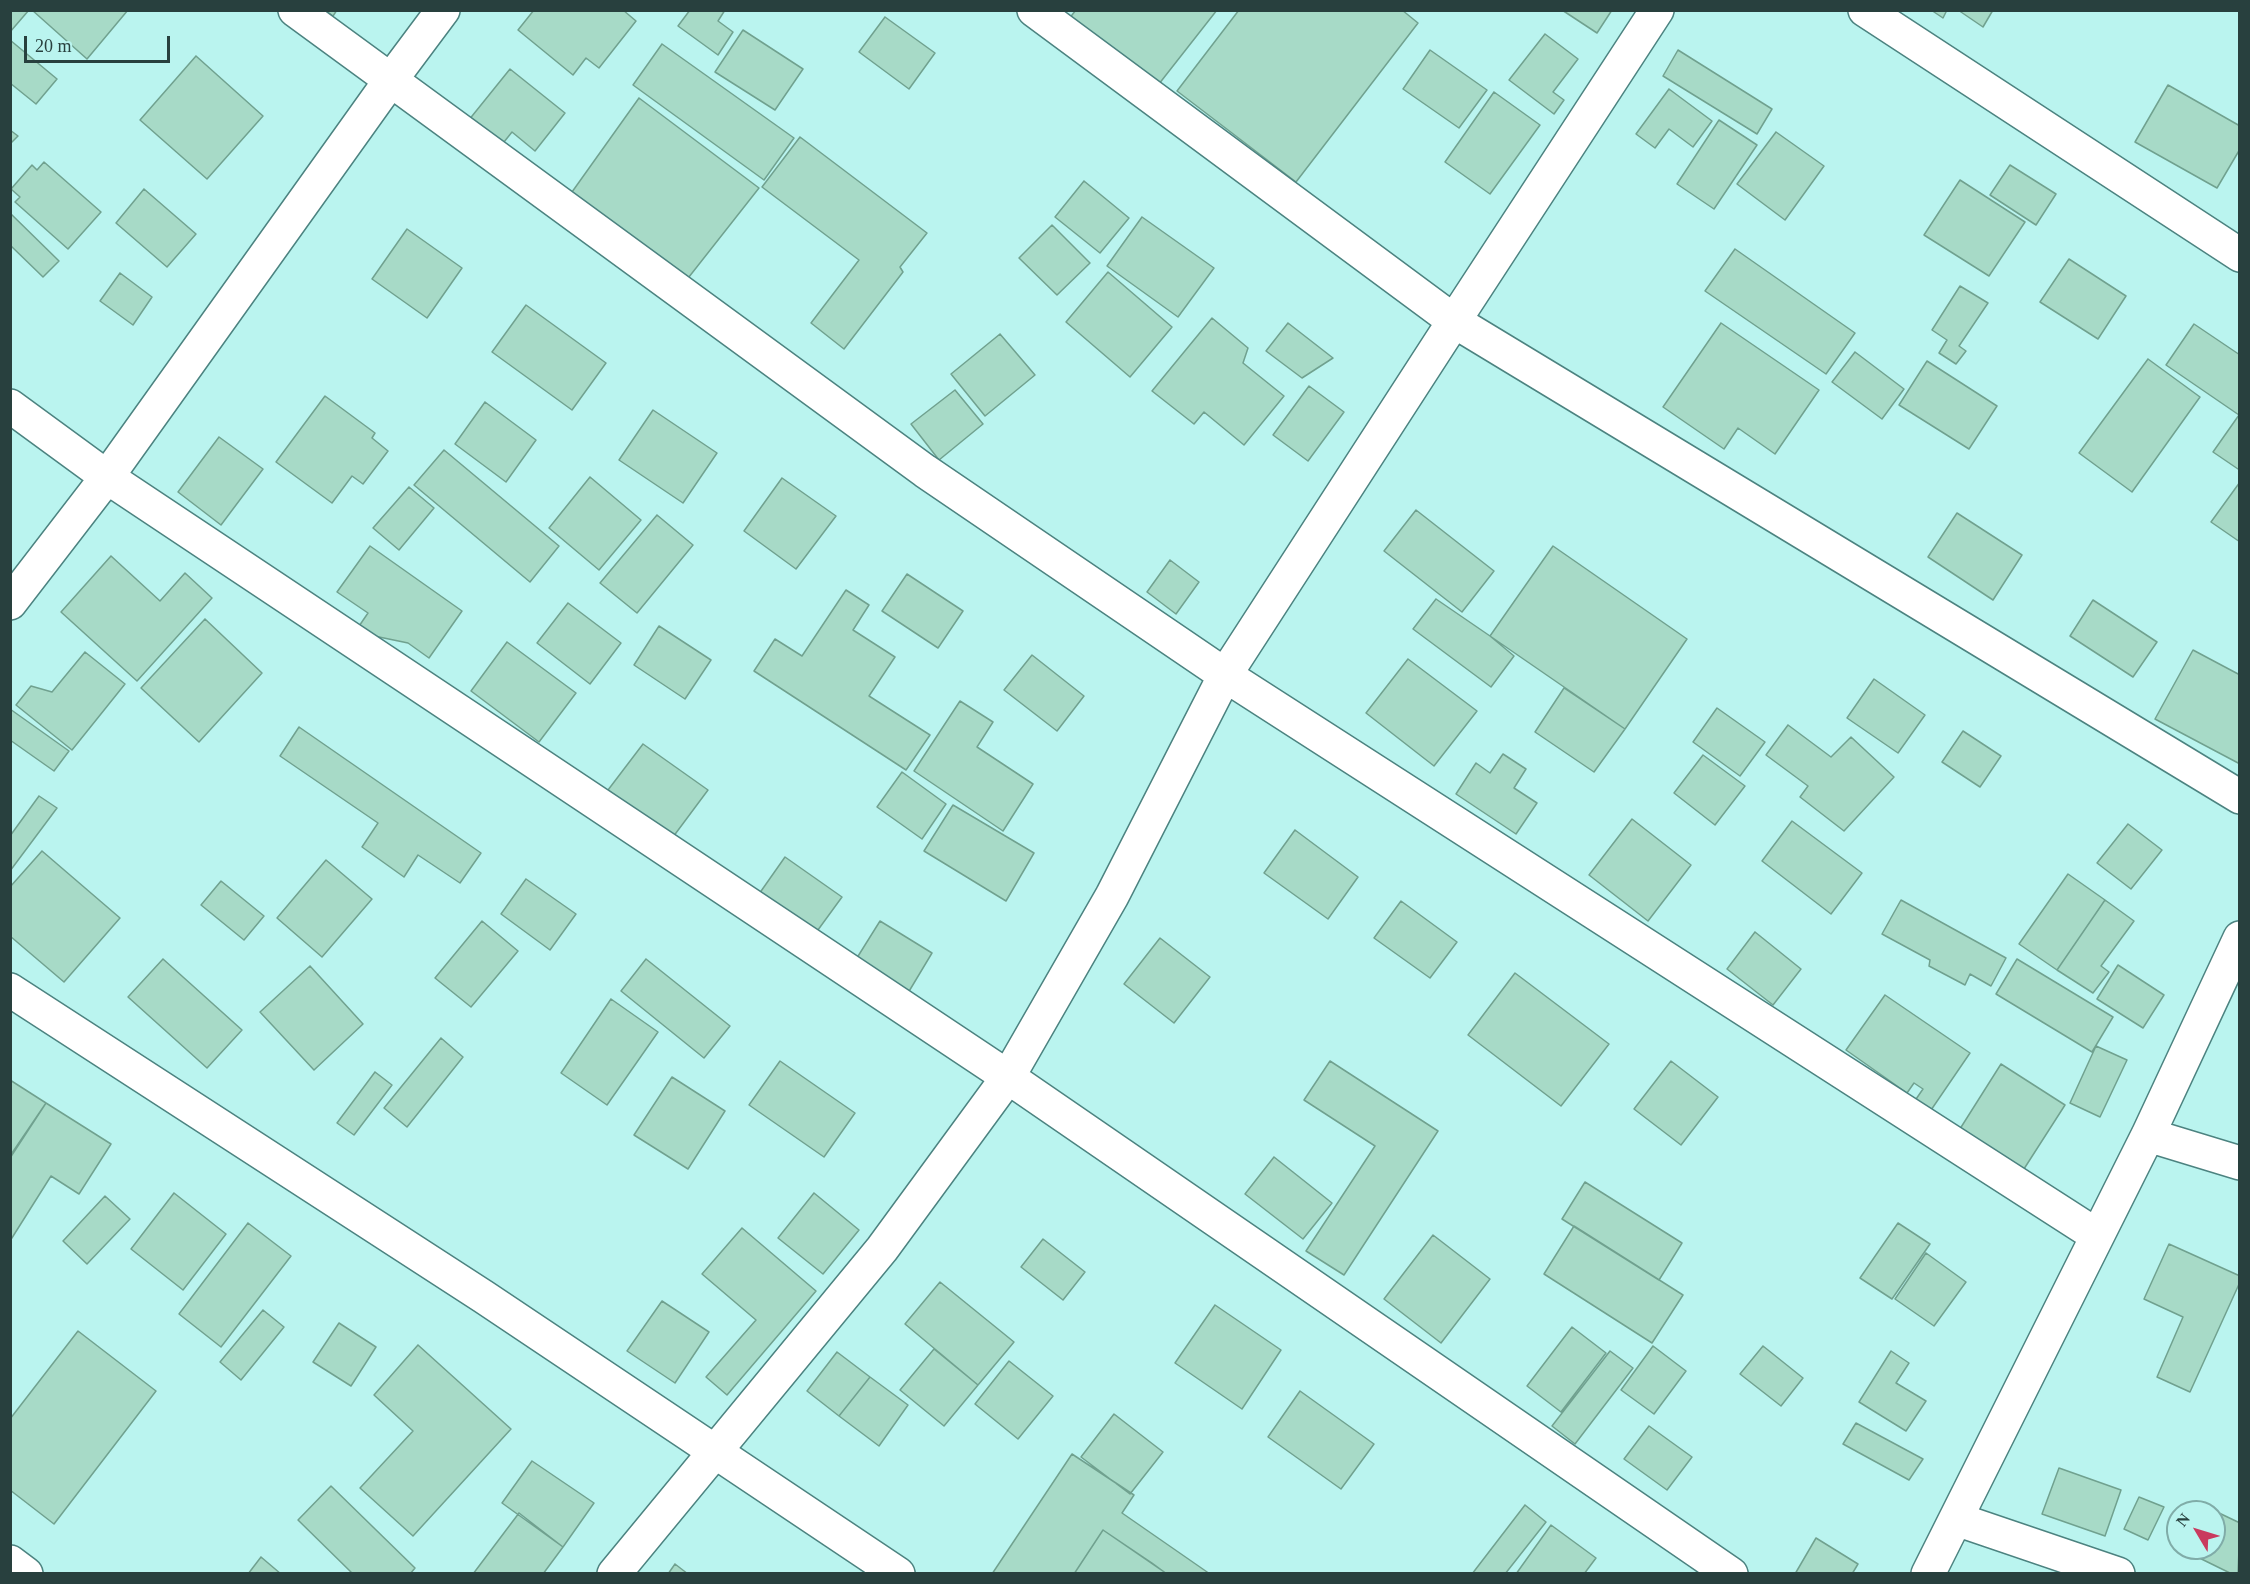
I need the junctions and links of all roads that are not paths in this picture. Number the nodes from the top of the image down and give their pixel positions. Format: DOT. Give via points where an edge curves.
graph roads {
  1 [pos="295,10"];
  2 [pos="443,10"];
  3 [pos="1034,10"];
  4 [pos="1657,10"];
  5 [pos="1865,10"];
  6 [pos="390,81"];
  7 [pos="2240,255"];
  8 [pos="1454,321"];
  9 [pos="10,406"];
  10 [pos="107,477"];
  11 [pos="10,603"];
  12 [pos="1226,675"];
  13 [pos="2240,797"];
  14 [pos="2240,938"];
  15 [pos="10,990"];
  16 [pos="1008,1077"];
  17 [pos="2148,1135"];
  18 [pos="2240,1162"];
  19 [pos="2096,1235"];
  20 [pos="715,1452"];
  21 [pos="1956,1520"];
  22 [pos="10,1563"];
  23 [pos="26,1574"];
  24 [pos="614,1574"];
  25 [pos="898,1574"];
  26 [pos="1731,1574"];
  27 [pos="1928,1574"];
  28 [pos="2118,1574"];
  1 -- 6 [label="street"];
  2 -- 6 [label="street"];
  3 -- 8 [label="street"];
  4 -- 8 [label="street"];
  5 -- 7 [label="street"];
  6 -- 10 [label="street"];
  6 -- 12 [label="street" via="925,471"];
  8 -- 12 [label="street"];
  8 -- 13 [label="street"];
  9 -- 10 [label="street"];
  10 -- 11 [label="street"];
  10 -- 16 [label="street"];
  12 -- 16 [label="street" via="1112,896"];
  12 -- 19 [label="street"];
  14 -- 17 [label="street"];
  15 -- 20 [label="street" via="484,1297"];
  16 -- 20 [label="street" via="882,1249"];
  16 -- 26 [label="street"];
  17 -- 18 [label="street"];
  17 -- 19 [label="street"];
  19 -- 21 [label="street"];
  20 -- 24 [label="street"];
  20 -- 25 [label="street"];
  21 -- 27 [label="street"];
  21 -- 28 [label="street"];
  22 -- 23 [label="street"];
}
